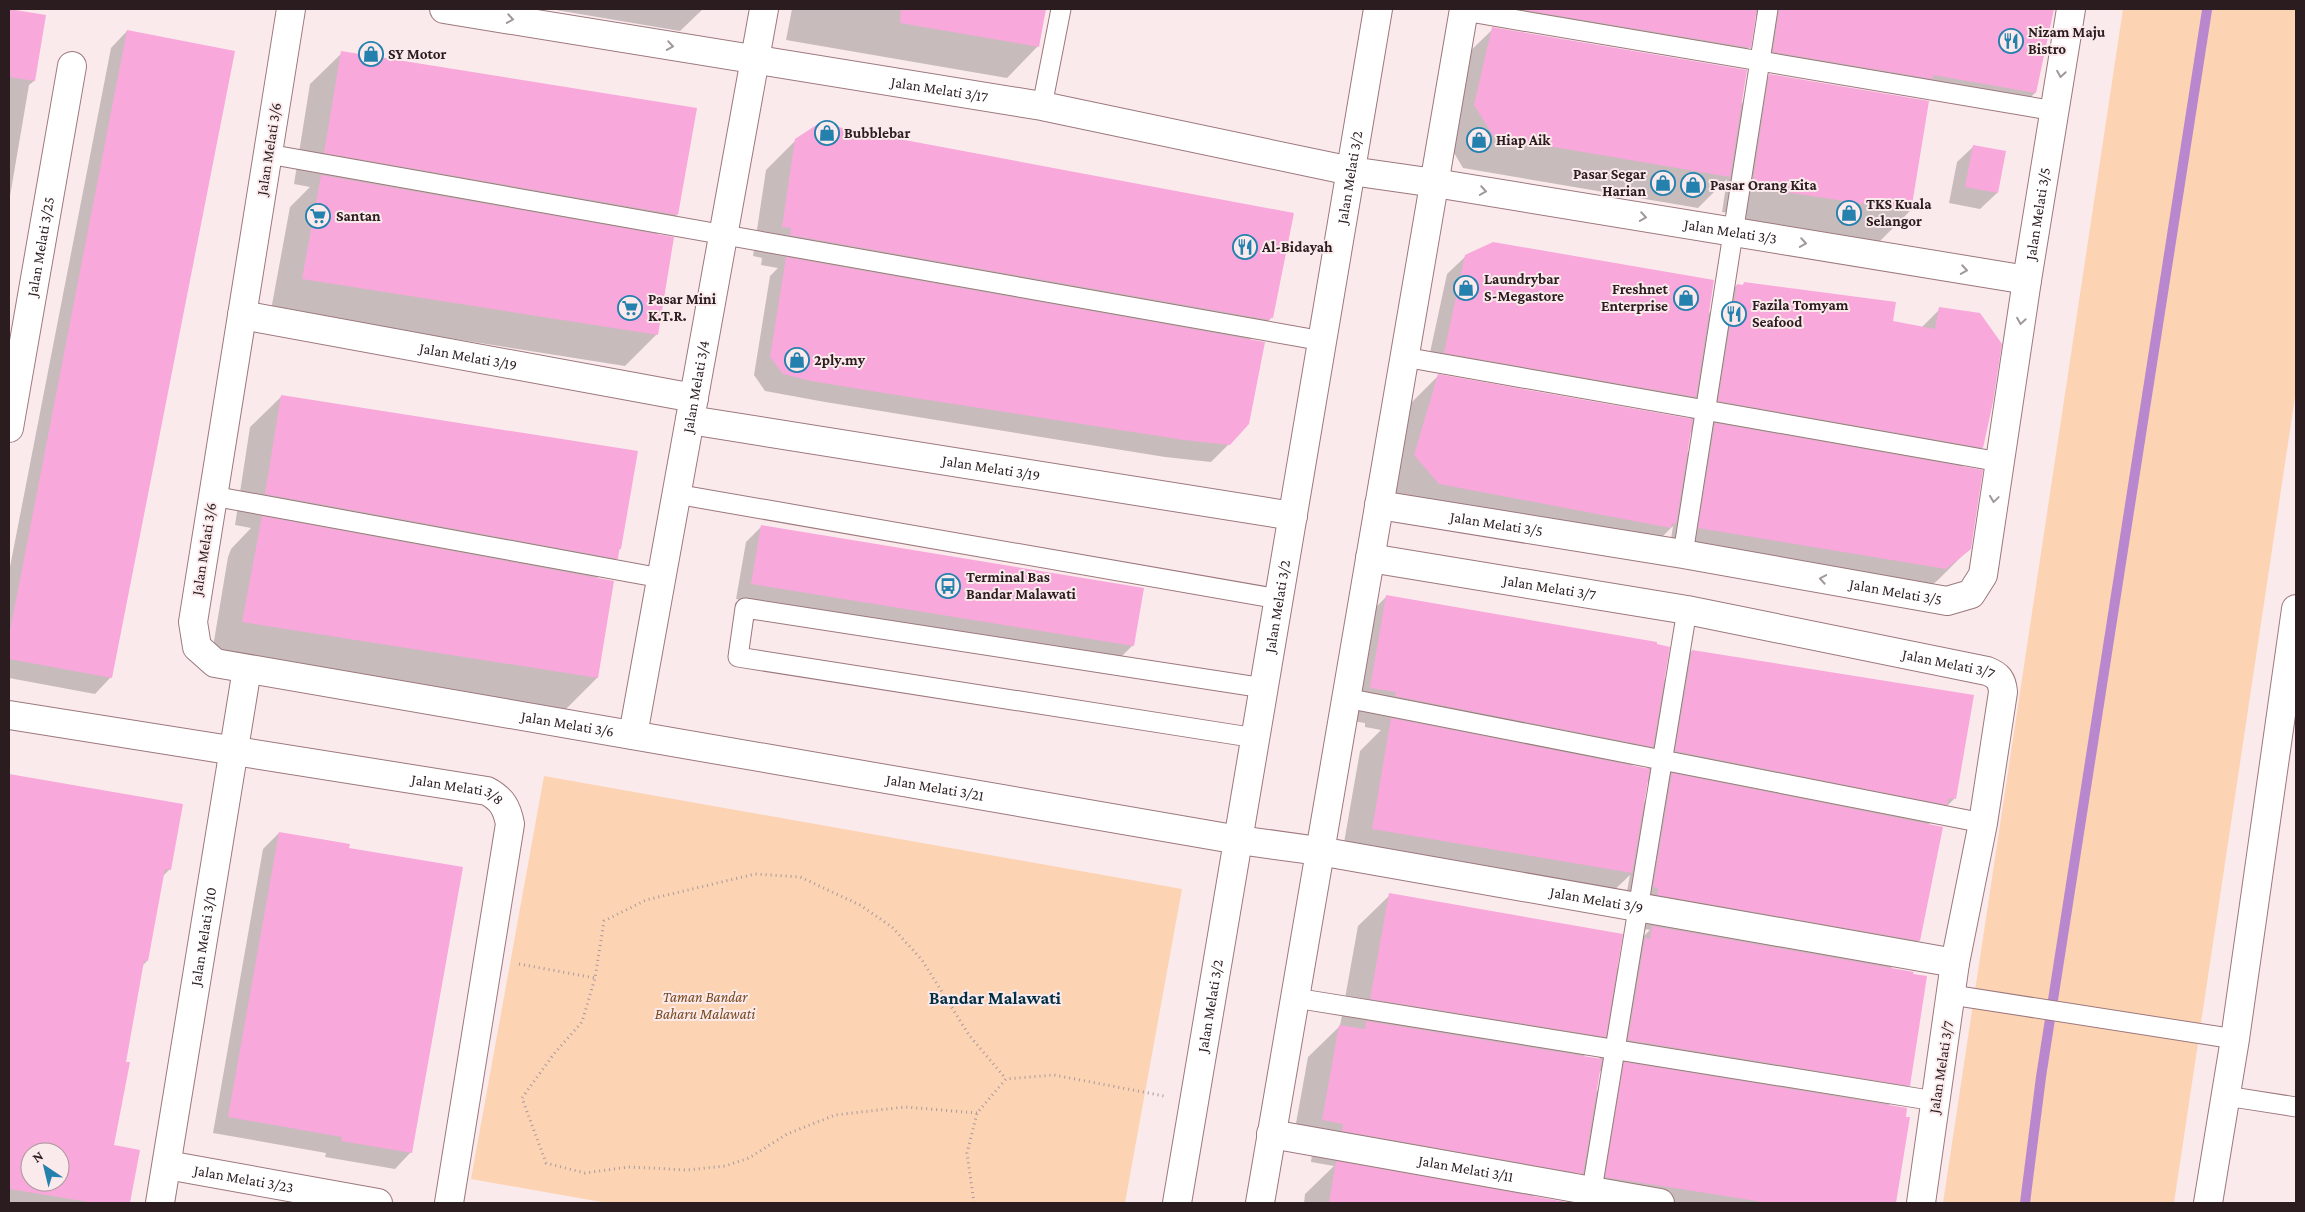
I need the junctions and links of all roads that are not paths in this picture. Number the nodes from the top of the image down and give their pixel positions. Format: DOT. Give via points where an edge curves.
graph roads {
  1 [pos="291,9"];
  2 [pos="449,9"];
  3 [pos="764,9"];
  4 [pos="1060,9"];
  5 [pos="1378,9"];
  6 [pos="1768,9"];
  7 [pos="2072,9"];
  8 [pos="1464,10"];
  9 [pos="755,60"];
  10 [pos="1759,62"];
  11 [pos="72,66"];
  12 [pos="1042,106"];
  13 [pos="2055,111"];
  14 [pos="268,154"];
  15 [pos="1351,171"];
  16 [pos="1434,183"];
  17 [pos="1733,232"];
  18 [pos="723,235"];
  19 [pos="2027,280"];
  20 [pos="242,315"];
  21 [pos="1323,341"];
  22 [pos="1404,358"];
  23 [pos="692,409"];
  24 [pos="1705,410"];
  25 [pos="9,428"];
  26 [pos="2000,462"];
  27 [pos="676,494"];
  28 [pos="213,496"];
  29 [pos="1379,505"];
  30 [pos="1294,516"];
  31 [pos="1683,554"];
  32 [pos="1370,558"];
  33 [pos="661,578"];
  34 [pos="1280,599"];
  35 [pos="2296,609"];
  36 [pos="1687,610"];
  37 [pos="247,669"];
  38 [pos="1264,688"];
  39 [pos="1346,698"];
  40 [pos="2289,708"];
  41 [pos="9,715"];
  42 [pos="633,735"];
  43 [pos="1256,738"];
  44 [pos="235,752"];
  45 [pos="1663,759"];
  46 [pos="1982,822"];
  47 [pos="1239,840"];
  48 [pos="1319,851"];
  49 [pos="1639,907"];
  50 [pos="1955,964"];
  51 [pos="1961,997"];
  52 [pos="1295,998"];
  53 [pos="2235,1039"];
  54 [pos="1615,1049"];
  55 [pos="2226,1096"];
  56 [pos="1935,1101"];
  57 [pos="2296,1107"];
  58 [pos="1272,1134"];
  59 [pos="167,1165"];
  60 [pos="1591,1197"];
  61 [pos="160,1203"];
  62 [pos="378,1203"];
  63 [pos="449,1203"];
  64 [pos="1177,1203"];
  65 [pos="1260,1203"];
  66 [pos="1660,1203"];
  67 [pos="1921,1203"];
  68 [pos="2208,1203"];
  1 -- 14 [label="street, Jalan Melati 3/6"];
  2 -- 9 [label="street, Jalan Melati 3/17, one-way"];
  3 -- 9 [label="street, Jalan Melati 3/4"];
  4 -- 12 [label="lane"];
  5 -- 15 [label="street, Jalan Melati 3/2"];
  6 -- 10 [label="lane"];
  7 -- 13 [label="street, Jalan Melati 3/5, one-way"];
  8 -- 10 [label="lane"];
  8 -- 16 [label="street"];
  9 -- 12 [label="street, Jalan Melati 3/17"];
  9 -- 18 [label="street, Jalan Melati 3/4"];
  10 -- 13 [label="lane"];
  10 -- 17 [label="lane"];
  11 -- 25 [label="street, Jalan Melati 3/25"];
  12 -- 15 [label="street, Jalan Melati 3/17"];
  13 -- 19 [label="street, Jalan Melati 3/5"];
  14 -- 18 [label="lane"];
  14 -- 20 [label="street, Jalan Melati 3/6"];
  15 -- 16 [label="street, Jalan Melati 3/17"];
  15 -- 21 [label="street, Jalan Melati 3/2"];
  16 -- 17 [label="street, Jalan Melati 3/3, one-way"];
  16 -- 22 [label="street"];
  17 -- 19 [label="street, Jalan Melati 3/3, one-way"];
  17 -- 24 [label="lane"];
  18 -- 21 [label="lane"];
  18 -- 23 [label="street, Jalan Melati 3/4"];
  19 -- 26 [label="street, Jalan Melati 3/5, one-way"];
  20 -- 23 [label="street, Jalan Melati 3/19"];
  20 -- 28 [label="street, Jalan Melati 3/6"];
  21 -- 30 [label="street, Jalan Melati 3/2"];
  22 -- 24 [label="lane"];
  22 -- 29 [label="street"];
  23 -- 27 [label="street, Jalan Melati 3/4"];
  23 -- 30 [label="street, Jalan Melati 3/19"];
  24 -- 26 [label="lane"];
  24 -- 31 [label="lane"];
  26 -- 31 [label="street, Jalan Melati 3/5, one-way" via="1983,575 1971,594 1959,598 1947,601"];
  27 -- 33 [label="street, Jalan Melati 3/4"];
  27 -- 34 [label="lane"];
  28 -- 33 [label="lane"];
  28 -- 37 [label="street, Jalan Melati 3/6" via="193,622 197,647 215,663"];
  29 -- 31 [label="street, Jalan Melati 3/5"];
  29 -- 32 [label="street"];
  30 -- 34 [label="street, Jalan Melati 3/2"];
  32 -- 36 [label="street, Jalan Melati 3/7"];
  32 -- 39 [label="street"];
  33 -- 42 [label="street, Jalan Melati 3/4"];
  34 -- 38 [label="street, Jalan Melati 3/2"];
  35 -- 40 [label="street"];
  36 -- 45 [label="lane"];
  36 -- 46 [label="street, Jalan Melati 3/7" via="1996,674 2002,682 2003,692"];
  37 -- 42 [label="street, Jalan Melati 3/6"];
  37 -- 44 [label="street, Jalan Melati 3/10"];
  38 -- 43 [label="street, Jalan Melati 3/2"];
  38 -- 43 [label="lane" via="745,608 738,656"];
  39 -- 45 [label="lane"];
  39 -- 48 [label="street"];
  40 -- 53 [label="street"];
  41 -- 44 [label="street, Jalan Melati 3/8"];
  42 -- 47 [label="street, Jalan Melati 3/21"];
  43 -- 47 [label="street, Jalan Melati 3/2"];
  44 -- 59 [label="street, Jalan Melati 3/10"];
  44 -- 63 [label="street, Jalan Melati 3/8" via="487,791 504,804 510,824"];
  45 -- 46 [label="lane"];
  45 -- 49 [label="lane"];
  46 -- 50 [label="street, Jalan Melati 3/7"];
  47 -- 48 [label="street, Jalan Melati 3/9"];
  47 -- 64 [label="street, Jalan Melati 3/2"];
  48 -- 49 [label="street, Jalan Melati 3/9"];
  48 -- 52 [label="street"];
  49 -- 50 [label="street, Jalan Melati 3/9"];
  49 -- 54 [label="lane"];
  50 -- 51 [label="street, Jalan Melati 3/7"];
  51 -- 53 [label="lane"];
  51 -- 56 [label="street, Jalan Melati 3/7"];
  52 -- 54 [label="lane"];
  52 -- 58 [label="street"];
  53 -- 55 [label="street"];
  54 -- 56 [label="lane"];
  54 -- 60 [label="lane"];
  55 -- 57 [label="lane"];
  55 -- 68 [label="street"];
  56 -- 67 [label="street, Jalan Melati 3/7"];
  58 -- 60 [label="street, Jalan Melati 3/11"];
  58 -- 65 [label="street"];
  59 -- 61 [label="street, Jalan Melati 3/10"];
  59 -- 62 [label="street, Jalan Melati 3/23"];
  60 -- 66 [label="street, Jalan Melati 3/11"];
}
